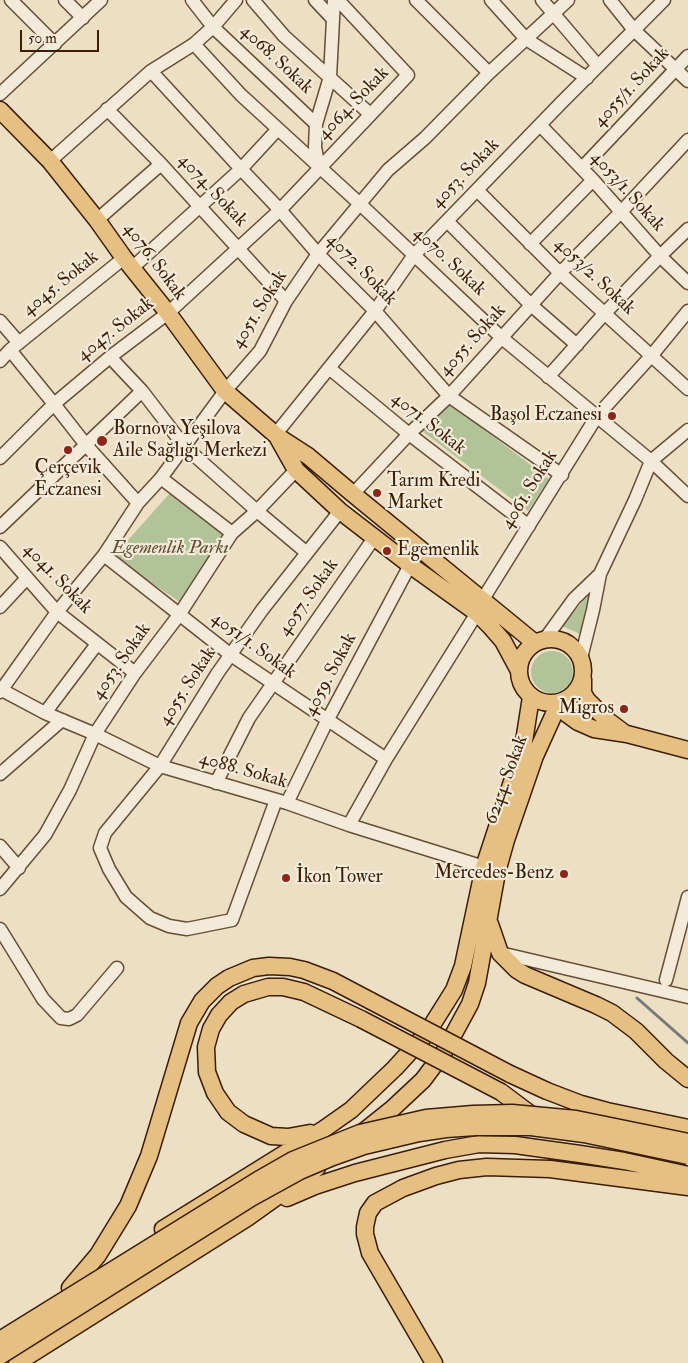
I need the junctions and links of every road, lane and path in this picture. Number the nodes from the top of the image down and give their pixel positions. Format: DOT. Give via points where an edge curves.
graph roads {
  1 [pos="11,0"];
  2 [pos="65,0"];
  3 [pos="101,0"];
  4 [pos="192,0"];
  5 [pos="236,0"];
  6 [pos="254,0"];
  7 [pos="315,0"];
  8 [pos="334,0"];
  9 [pos="338,0"];
  10 [pos="416,0"];
  11 [pos="491,0"];
  12 [pos="542,0"];
  13 [pos="568,0"];
  14 [pos="610,0"];
  15 [pos="664,0"];
  16 [pos="553,13"];
  17 [pos="83,18"];
  18 [pos="332,18"];
  19 [pos="213,27"];
  20 [pos="634,30"];
  21 [pos="526,39"];
  22 [pos="55,44"];
  23 [pos="194,44"];
  24 [pos="688,56"];
  25 [pos="598,66"];
  26 [pos="676,69"];
  27 [pos="151,71"];
  28 [pos="489,73"];
  29 [pos="330,77"];
  30 [pos="587,78"];
  31 [pos="688,81"];
  32 [pos="0,94"];
  33 [pos="107,109"];
  34 [pos="0,110"];
  35 [pos="370,114"];
  36 [pos="316,124"];
  37 [pos="540,125"];
  38 [pos="277,130"];
  39 [pos="688,140"];
  40 [pos="50,161"];
  41 [pos="161,164"];
  42 [pos="319,168"];
  43 [pos="582,168"];
  44 [pos="241,169"];
  45 [pos="593,180"];
  46 [pos="476,190"];
  47 [pos="360,204"];
  48 [pos="200,206"];
  49 [pos="280,210"];
  50 [pos="620,213"];
  51 [pos="97,220"];
  52 [pos="447,221"];
  53 [pos="688,229"];
  54 [pos="530,244"];
  55 [pos="239,248"];
  56 [pos="318,254"];
  57 [pos="414,255"];
  58 [pos="660,256"];
  59 [pos="128,263"];
  60 [pos="560,273"];
  61 [pos="688,283"];
  62 [pos="286,301"];
  63 [pos="532,305"];
  64 [pos="374,311"];
  65 [pos="688,311"];
  66 [pos="168,313"];
  67 [pos="604,314"];
  68 [pos="0,321"];
  69 [pos="502,338"];
  70 [pos="576,345"];
  71 [pos="14,346"];
  72 [pos="652,355"];
  73 [pos="110,357"];
  74 [pos="0,361"];
  75 [pos="329,368"];
  76 [pos="548,377"];
  77 [pos="688,389"];
  78 [pos="142,391"];
  79 [pos="225,391"];
  80 [pos="449,396"];
  81 [pos="54,404"];
  82 [pos="597,416"];
  83 [pos="688,430"];
  84 [pos="409,434"];
  85 [pos="276,435"];
  86 [pos="86,445"];
  87 [pos="185,447"];
  88 [pos="0,458"];
  89 [pos="650,461"];
  90 [pos="296,470"];
  91 [pos="562,475"];
  92 [pos="161,478"];
  93 [pos="353,494"];
  94 [pos="688,496"];
  95 [pos="138,503"];
  96 [pos="257,511"];
  97 [pos="340,511"];
  98 [pos="529,526"];
  99 [pos="0,527"];
  100 [pos="232,533"];
  101 [pos="374,538"];
  102 [pos="0,547"];
  103 [pos="307,553"];
  104 [pos="104,555"];
  105 [pos="410,565"];
  106 [pos="600,574"];
  107 [pos="27,578"];
  108 [pos="480,606"];
  109 [pos="0,607"];
  110 [pos="57,612"];
  111 [pos="179,615"];
  112 [pos="540,641"];
  113 [pos="97,644"];
  114 [pos="231,655"];
  115 [pos="581,658"];
  116 [pos="518,669"];
  117 [pos="135,673"];
  118 [pos="583,679"];
  119 [pos="272,683"];
  120 [pos="1,690"];
  121 [pos="531,697"];
  122 [pos="559,703"];
  123 [pos="45,713"];
  124 [pos="62,720"];
  125 [pos="327,721"];
  126 [pos="594,728"];
  127 [pos="95,734"];
  128 [pos="627,734"];
  129 [pos="542,739"];
  130 [pos="688,750"];
  131 [pos="386,759"];
  132 [pos="160,766"];
  133 [pos="0,774"];
  134 [pos="216,783"];
  135 [pos="282,802"];
  136 [pos="349,825"];
  137 [pos="0,846"];
  138 [pos="19,868"];
  139 [pos="491,870"];
  140 [pos="0,889"];
  141 [pos="688,896"];
  142 [pos="489,916"];
  143 [pos="0,929"];
  144 [pos="500,953"];
  145 [pos="117,968"];
  146 [pos="666,980"];
  147 [pos="688,997"];
  148 [pos="688,1078"];
  149 [pos="688,1128"];
  150 [pos="324,1129"];
  151 [pos="688,1142"];
  152 [pos="593,1156"];
  153 [pos="688,1156"];
  154 [pos="688,1175"];
  155 [pos="688,1187"];
  156 [pos="247,1218"];
  157 [pos="70,1288"];
  158 [pos="0,1333"];
  159 [pos="0,1340"];
  160 [pos="0,1356"];
  161 [pos="17,1363"];
  162 [pos="434,1363"];
  1 -- 22 [label="street"];
  2 -- 17 [label="street"];
  3 -- 17 [label="street"];
  4 -- 19 [label="street, 4068. Sokak"];
  5 -- 19 [label="street"];
  6 -- 29 [label="street" via="284,36"];
  7 -- 18 [label="street"];
  8 -- 18 [label="street"];
  9 -- 35 [label="street, 4064. Sokak" via="408,74"];
  10 -- 28 [label="street"];
  11 -- 21 [label="street"];
  12 -- 16 [label="street"];
  13 -- 16 [label="street, 4051. Sokak"];
  14 -- 20 [label="street"];
  15 -- 20 [label="street, 4053. Sokak"];
  16 -- 21 [label="street, 4051. Sokak"];
  16 -- 25 [label="street"];
  17 -- 22 [label="street"];
  18 -- 29 [label="street"];
  19 -- 23 [label="street"];
  19 -- 36 [label="street, 4068. Sokak"];
  20 -- 25 [label="street, 4053. Sokak"];
  20 -- 26 [label="street"];
  21 -- 28 [label="street, 4051. Sokak"];
  21 -- 30 [label="street"];
  22 -- 32 [label="street"];
  23 -- 27 [label="street"];
  23 -- 38 [label="street, 4070. Sokak"];
  24 -- 26 [label="street, 4055/1. Sokak"];
  25 -- 30 [label="street, 4053. Sokak"];
  26 -- 31 [label="street"];
  26 -- 43 [label="street, 4055/1. Sokak"];
  27 -- 33 [label="street"];
  27 -- 44 [label="street, 4072. Sokak"];
  28 -- 47 [label="street, 4051. Sokak" via="425,138 388,170"];
  29 -- 35 [label="street"];
  29 -- 36 [label="street"];
  30 -- 37 [label="street, 4053. Sokak"];
  33 -- 40 [label="street"];
  33 -- 41 [label="street, 4074. Sokak"];
  34 -- 40 [label="main road, 4076. Sokak"];
  35 -- 42 [label="street, 4064. Sokak"];
  36 -- 42 [label="street" via="315,147"];
  37 -- 43 [label="street, 4053/1. Sokak"];
  37 -- 46 [label="street, 4053. Sokak"];
  38 -- 42 [label="street, 4070. Sokak"];
  38 -- 44 [label="street, 4045. Sokak"];
  39 -- 50 [label="street, 4055. Sokak"];
  40 -- 51 [label="main road, 4076. Sokak"];
  41 -- 48 [label="street, 4074. Sokak"];
  41 -- 51 [label="street"];
  42 -- 47 [label="street, 4070. Sokak"];
  42 -- 49 [label="street, 4047. Sokak"];
  43 -- 45 [label="street, 4053/1. Sokak"];
  44 -- 48 [label="street, 4045. Sokak"];
  44 -- 49 [label="street, 4072. Sokak"];
  45 -- 50 [label="street, 4053/1. Sokak"];
  45 -- 54 [label="street"];
  46 -- 52 [label="street, 4053. Sokak"];
  46 -- 54 [label="street, 4053/2. Sokak"];
  47 -- 56 [label="street, 4051. Sokak"];
  47 -- 57 [label="street, 4070. Sokak"];
  48 -- 55 [label="street, 4074. Sokak"];
  48 -- 59 [label="street, 4045. Sokak"];
  49 -- 55 [label="street, 4047. Sokak"];
  49 -- 56 [label="street, 4072. Sokak"];
  50 -- 58 [label="street, 4053/1. Sokak"];
  50 -- 60 [label="street, 4055. Sokak"];
  51 -- 59 [label="main road, 4076. Sokak"];
  52 -- 57 [label="street, 4053. Sokak"];
  52 -- 63 [label="street"];
  53 -- 58 [label="street"];
  54 -- 60 [label="street, 4053/2. Sokak"];
  55 -- 62 [label="street, 4074. Sokak"];
  55 -- 66 [label="street, 4047. Sokak"];
  56 -- 62 [label="street, 4051. Sokak"];
  56 -- 64 [label="street, 4072. Sokak"];
  57 -- 64 [label="street, 4053. Sokak"];
  57 -- 69 [label="street, 4070. Sokak"];
  58 -- 61 [label="street, 4053/1. Sokak"];
  58 -- 67 [label="street"];
  59 -- 66 [label="main road, 4076. Sokak"];
  59 -- 71 [label="street, 4045. Sokak"];
  60 -- 63 [label="street, 4055. Sokak"];
  60 -- 67 [label="street, 4053/2. Sokak"];
  62 -- 79 [label="street, 4051. Sokak" via="260,351"];
  63 -- 69 [label="street, 4055. Sokak"];
  63 -- 70 [label="street"];
  64 -- 75 [label="street, 4053. Sokak"];
  64 -- 80 [label="street, 4072. Sokak"];
  65 -- 72 [label="street, 4061. Sokak"];
  66 -- 73 [label="street, 4047. Sokak"];
  66 -- 79 [label="main road, 4076. Sokak"];
  67 -- 70 [label="street"];
  67 -- 72 [label="street, 4053/2. Sokak"];
  68 -- 71 [label="street"];
  69 -- 76 [label="street, 4070. Sokak"];
  69 -- 80 [label="street, 4055. Sokak"];
  70 -- 76 [label="street"];
  71 -- 74 [label="street, 4045. Sokak"];
  71 -- 81 [label="street"];
  72 -- 77 [label="street, 4053/2. Sokak"];
  72 -- 82 [label="street, 4061. Sokak"];
  73 -- 78 [label="street"];
  73 -- 81 [label="street, 4047. Sokak"];
  75 -- 84 [label="street, 4071. Sokak"];
  75 -- 85 [label="street, 4053. Sokak"];
  76 -- 82 [label="street, 4070. Sokak"];
  78 -- 86 [label="street"];
  78 -- 87 [label="street"];
  79 -- 85 [label="main road, 4076. Sokak"];
  79 -- 87 [label="street, 4051. Sokak"];
  80 -- 84 [label="street, 4055. Sokak"];
  80 -- 91 [label="street, 4072. Sokak"];
  81 -- 86 [label="street"];
  81 -- 88 [label="street, 4047. Sokak"];
  82 -- 89 [label="street, 4070. Sokak"];
  82 -- 91 [label="street, 4061. Sokak"];
  83 -- 89 [label="street"];
  84 -- 93 [label="street, 4055. Sokak"];
  84 -- 98 [label="street, 4071. Sokak"];
  85 -- 90 [label="main road, 4076. Sokak"];
  85 -- 93 [label="main road, 4076. Sokak" via="308,456"];
  86 -- 95 [label="street"];
  86 -- 99 [label="street"];
  87 -- 92 [label="street, 4051. Sokak"];
  87 -- 96 [label="street"];
  89 -- 94 [label="street, 4070. Sokak"];
  89 -- 106 [label="street"];
  90 -- 96 [label="street, 4053. Sokak"];
  90 -- 97 [label="main road, 4076. Sokak"];
  91 -- 98 [label="street, 4061. Sokak"];
  92 -- 95 [label="street, 4051. Sokak"];
  92 -- 100 [label="street"];
  93 -- 108 [label="main road, 4076. Sokak"];
  95 -- 104 [label="street, 4051. Sokak"];
  96 -- 100 [label="street, 4053. Sokak"];
  96 -- 103 [label="street"];
  97 -- 101 [label="main road, 4076. Sokak"];
  97 -- 103 [label="street, 4055. Sokak"];
  98 -- 108 [label="street, 4061. Sokak"];
  100 -- 111 [label="street, 4053. Sokak"];
  101 -- 105 [label="main road, 4076. Sokak"];
  101 -- 119 [label="street, 4057. Sokak"];
  102 -- 107 [label="street, 4041. Sokak"];
  103 -- 114 [label="street, 4055. Sokak"];
  104 -- 110 [label="street, 4051. Sokak"];
  104 -- 111 [label="street, 4051/1. Sokak"];
  105 -- 108 [label="main road, 4076. Sokak"];
  105 -- 125 [label="street, 4059. Sokak"];
  106 -- 112 [label="street" via="574,599"];
  106 -- 115 [label="street"];
  107 -- 109 [label="street"];
  107 -- 110 [label="street, 4041. Sokak"];
  108 -- 112 [label="main road, 4076. Sokak"];
  108 -- 116 [label="main road, 4076. Sokak"];
  108 -- 131 [label="street, 4061. Sokak"];
  110 -- 113 [label="street, 4041. Sokak"];
  110 -- 120 [label="street, 4051. Sokak"];
  111 -- 114 [label="street, 4051/1. Sokak"];
  111 -- 117 [label="street, 4053. Sokak"];
  112 -- 115 [label="main road" via="556,639 566,642"];
  112 -- 116 [label="main road" via="527,649"];
  113 -- 117 [label="street, 4041. Sokak"];
  113 -- 123 [label="street"];
  114 -- 119 [label="street, 4051/1. Sokak"];
  114 -- 132 [label="street, 4055. Sokak"];
  115 -- 118 [label="main road"];
  116 -- 121 [label="main road" via="524,689"];
  117 -- 127 [label="street, 4053. Sokak"];
  118 -- 122 [label="main road" via="574,694"];
  118 -- 128 [label="main road" via="583,693 587,700"];
  119 -- 125 [label="street, 4051/1. Sokak"];
  119 -- 134 [label="street, 4057. Sokak" via="249,718"];
  120 -- 123 [label="street, 4088. Sokak"];
  121 -- 122 [label="main road" via="549,704"];
  121 -- 139 [label="main road, 6244. Sokak" via="523,748"];
  122 -- 126 [label="main road" via="566,714"];
  122 -- 129 [label="main road, 6244. Sokak"];
  123 -- 124 [label="street, 4088. Sokak"];
  124 -- 127 [label="street, 4088. Sokak"];
  124 -- 133 [label="street"];
  125 -- 131 [label="street, 4051/1. Sokak"];
  125 -- 135 [label="street, 4059. Sokak"];
  126 -- 128 [label="main road"];
  126 -- 129 [label="main road" via="561,728"];
  127 -- 132 [label="street, 4088. Sokak"];
  127 -- 138 [label="street, 4053. Sokak" via="45,835"];
  128 -- 130 [label="main road"];
  129 -- 139 [label="main road, 6244. Sokak"];
  131 -- 136 [label="street, 4061. Sokak"];
  132 -- 134 [label="street, 4088. Sokak"];
  132 -- 135 [label="street" via="105,834 100,848 126,897 150,918 168,926 187,929 232,920"];
  134 -- 135 [label="street, 4088. Sokak"];
  135 -- 136 [label="street, 4088. Sokak"];
  136 -- 139 [label="street, 4088. Sokak"];
  137 -- 138 [label="street"];
  138 -- 140 [label="street, 4053. Sokak"];
  139 -- 142 [label="main road"];
  139 -- 150 [label="main road" via="458,981 446,1004 427,1033 395,1068 352,1110"];
  141 -- 146 [label="street"];
  142 -- 144 [label="main road"];
  142 -- 156 [label="main road" via="472,999 431,1070 374,1124"];
  143 -- 145 [label="street" via="44,999 61,1018 77,1015"];
  144 -- 147 [label="street"];
  144 -- 148 [label="main road" via="525,975 618,1017"];
  149 -- 157 [label="main road, bridge" via="607,1111 554,1094 333,981 304,970 290,966 253,968 217,986 202,1001 189,1023 149,1156 128,1206 98,1255"];
  150 -- 152 [label="main road, bridge" via="278,1138 254,1130 224,1106 209,1079 207,1038 219,1015 231,1002 244,994 268,987 304,992 501,1092 563,1141"];
  150 -- 157 [label="main road"];
  151 -- 159 [label="main road, bridge" via="570,1118 512,1113 426,1118 360,1133 293,1160 258,1180"];
  152 -- 154 [label="main road"];
  152 -- 156 [label="main road" via="520,1145 479,1144 453,1148 324,1183"];
  153 -- 160 [label="main road, bridge" via="584,1134 531,1127 446,1129 364,1146 300,1171 259,1194"];
  155 -- 162 [label="main road" via="550,1169 487,1167 436,1176 375,1202 365,1227 370,1253"];
  156 -- 161 [label="main road"];
  157 -- 158 [label="main road"];
}
